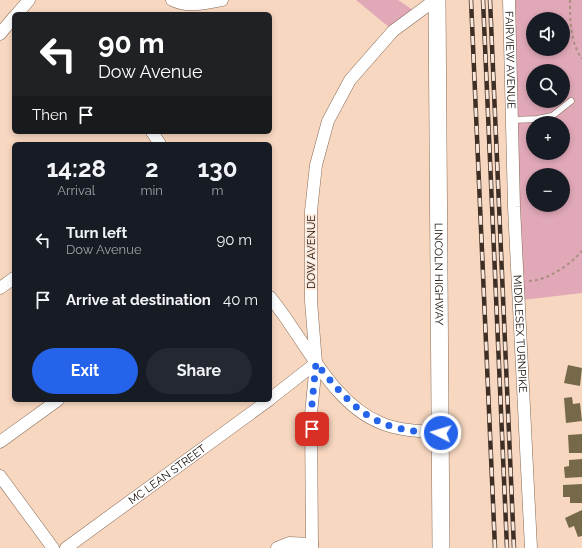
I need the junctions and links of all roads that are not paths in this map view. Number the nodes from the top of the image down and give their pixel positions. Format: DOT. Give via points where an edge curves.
graph roads {
  1 [pos="29,0"];
  2 [pos="172,0"];
  3 [pos="222,0"];
  4 [pos="436,0"];
  5 [pos="509,0"];
  6 [pos="19,12"];
  7 [pos="12,19"];
  8 [pos="0,34"];
  9 [pos="571,101"];
  10 [pos="513,120"];
  11 [pos="12,279"];
  12 [pos="0,288"];
  13 [pos="272,300"];
  14 [pos="316,363"];
  15 [pos="272,397"];
  16 [pos="55,402"];
  17 [pos="265,402"];
  18 [pos="441,433"];
  19 [pos="0,442"];
  20 [pos="0,476"];
  21 [pos="312,546"];
  22 [pos="53,548"];
  23 [pos="66,548"];
  24 [pos="277,548"];
  25 [pos="441,548"];
  26 [pos="532,548"];
  1 -- 6 [label="street"];
  2 -- 3 [label="street" via="194,5"];
  4 -- 14 [label="street, DOW AVENUE" via="393,31 372,54 350,80 328,121 316,165 311,211 311,301"];
  4 -- 18 [label="main road, LINCOLN HIGHWAY"];
  5 -- 10 [label="street, FAIRVIEW AVENUE"];
  7 -- 8 [label="street"];
  9 -- 10 [label="lane" via="552,116"];
  10 -- 26 [label="street, MIDDLESEX TURNPIKE" via="514,207"];
  11 -- 12 [label="street"];
  13 -- 14 [label="street"];
  14 -- 15 [label="street, MC LEAN STREET"];
  14 -- 18 [label="street" via="347,400 370,418 397,428"];
  14 -- 21 [label="street, DOW AVENUE" via="311,414"];
  16 -- 19 [label="street"];
  17 -- 23 [label="street, MC LEAN STREET"];
  18 -- 25 [label="main road, LINCOLN HIGHWAY"];
  20 -- 22 [label="street"];
  21 -- 24 [label="street" via="289,544"];
}
